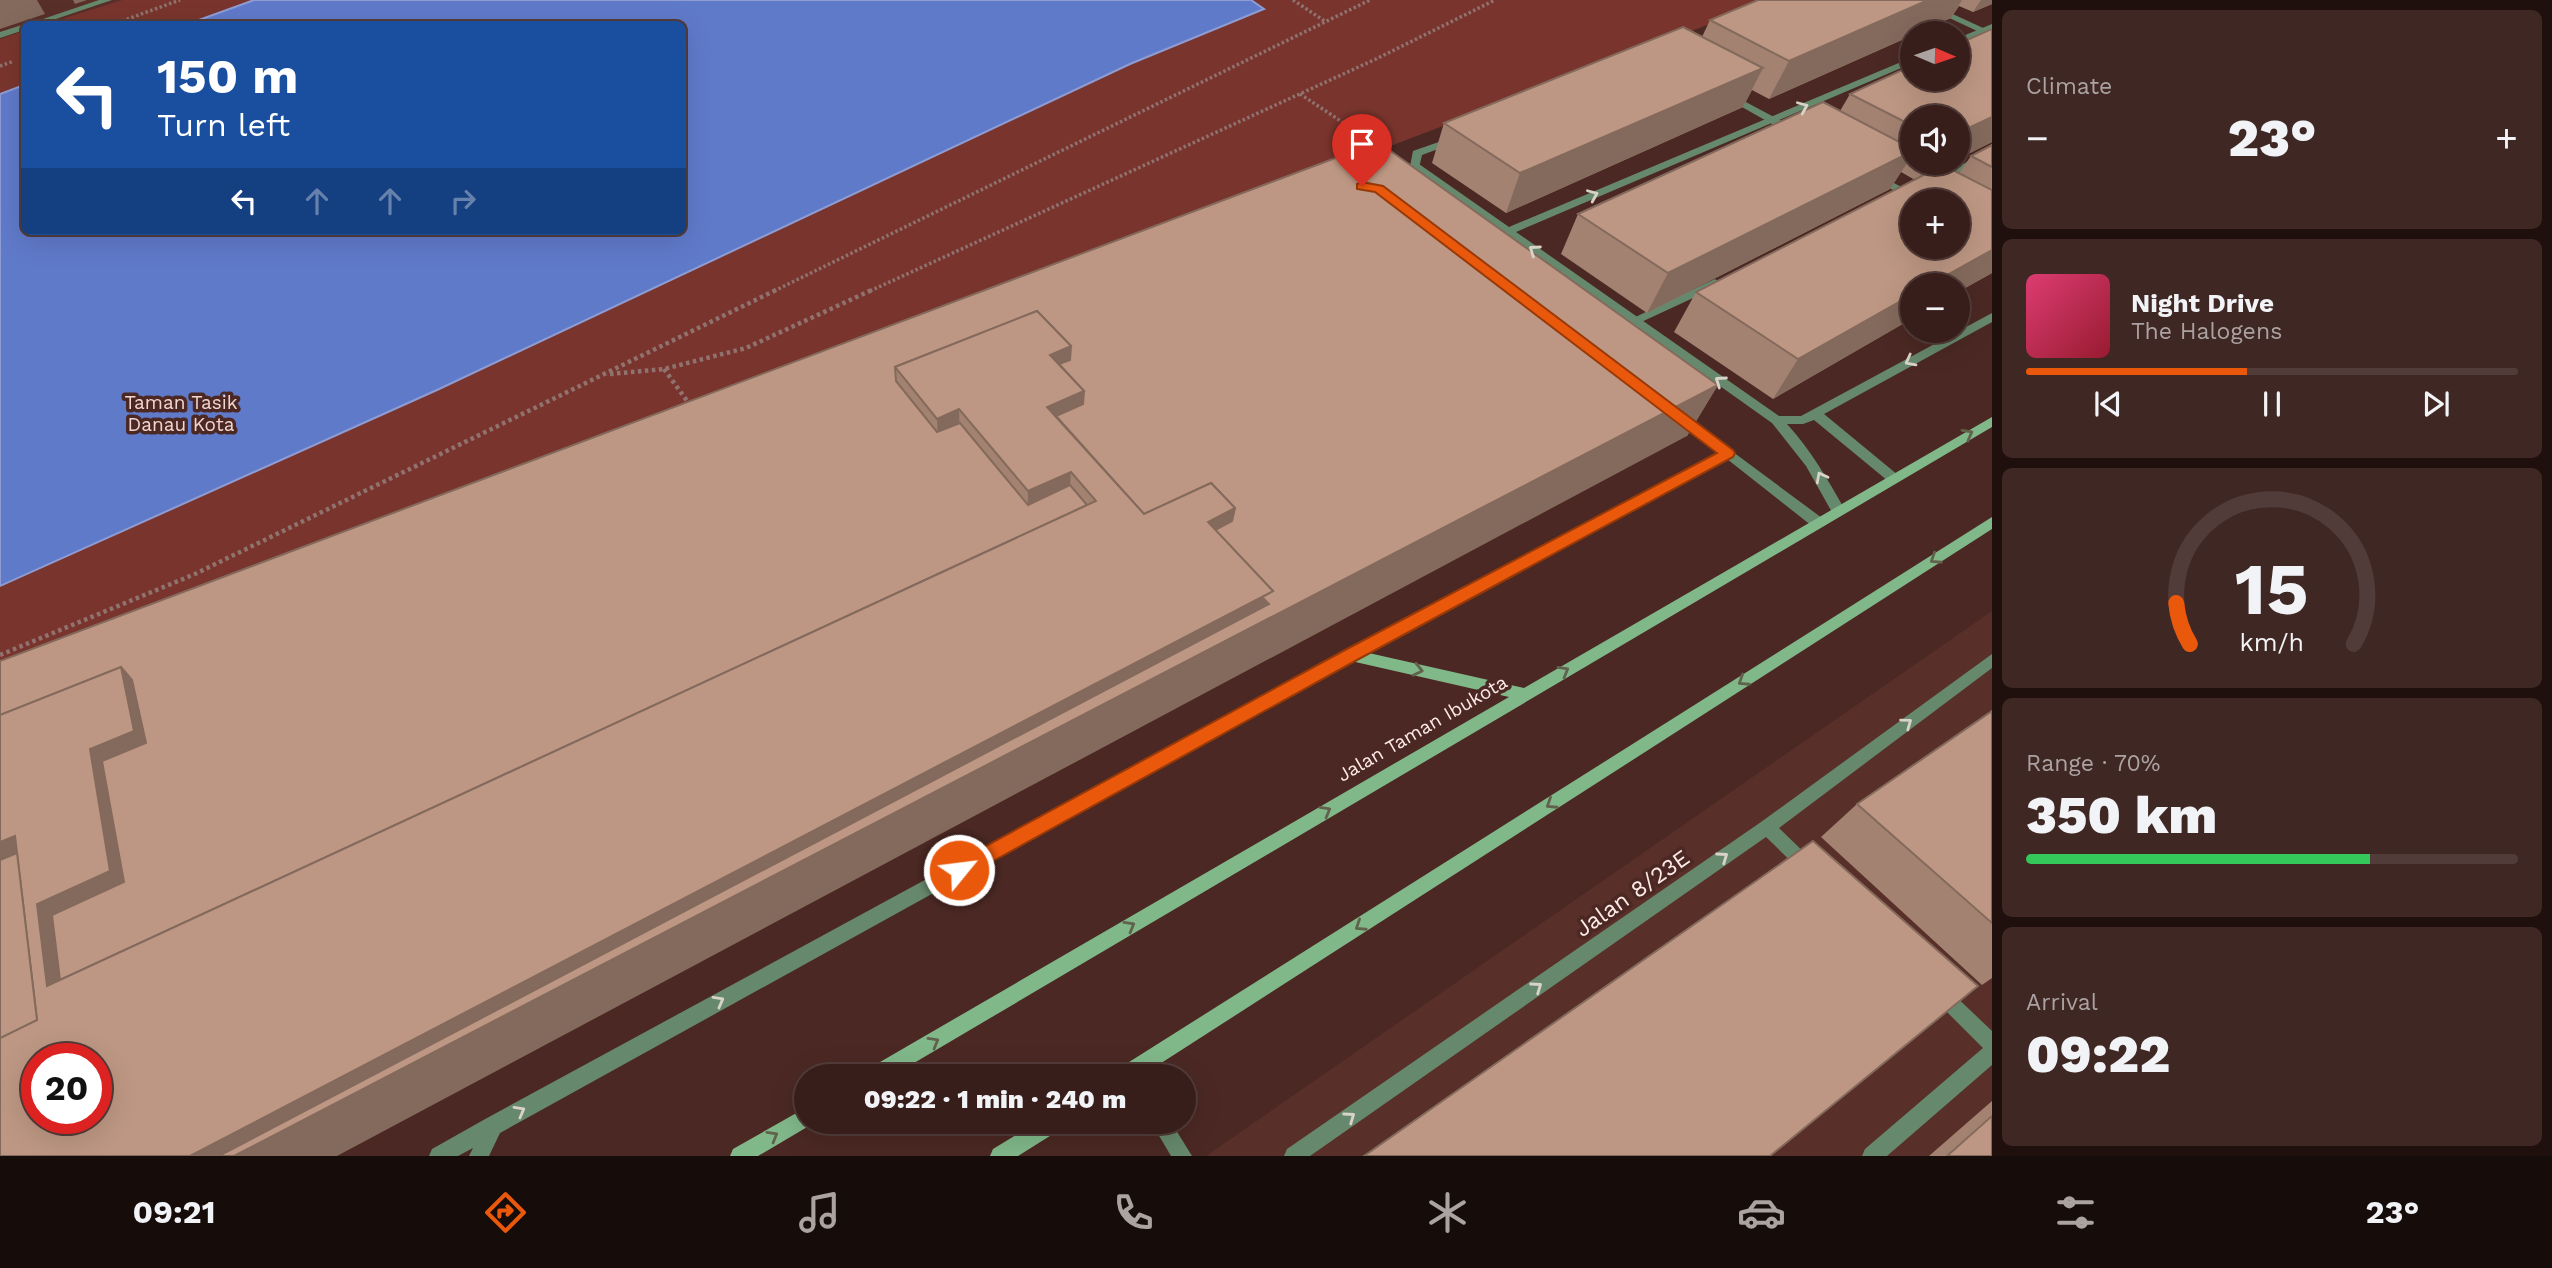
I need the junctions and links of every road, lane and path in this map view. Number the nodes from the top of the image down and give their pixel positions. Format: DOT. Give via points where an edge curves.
graph roads {
  1 [pos="108,0"];
  2 [pos="180,0"];
  3 [pos="1293,0"];
  4 [pos="1370,0"];
  5 [pos="1495,0"];
  6 [pos="1916,0"];
  7 [pos="42,21"];
  8 [pos="122,21"];
  9 [pos="1326,22"];
  10 [pos="21,28"];
  11 [pos="1989,31"];
  12 [pos="0,35"];
  13 [pos="1970,37"];
  14 [pos="1900,66"];
  15 [pos="1716,89"];
  16 [pos="1300,94"];
  17 [pos="1772,120"];
  18 [pos="1468,133"];
  19 [pos="1809,140"];
  20 [pos="1377,145"];
  21 [pos="1992,153"];
  22 [pos="1869,173"];
  23 [pos="1930,182"];
  24 [pos="1900,191"];
  25 [pos="1900,196"];
  26 [pos="1893,199"];
  27 [pos="1508,231"];
  28 [pos="1732,275"];
  29 [pos="1992,317"];
  30 [pos="1633,321"];
  31 [pos="664,369"];
  32 [pos="607,374"];
  33 [pos="695,411"];
  34 [pos="1673,412"];
  35 [pos="1814,414"];
  36 [pos="1776,420"];
  37 [pos="1992,421"];
  38 [pos="1728,453"];
  39 [pos="1893,478"];
  40 [pos="1838,510"];
  41 [pos="1817,522"];
  42 [pos="1992,522"];
  43 [pos="0,655"];
  44 [pos="1351,655"];
  45 [pos="1992,660"];
  46 [pos="1525,694"];
  47 [pos="1766,827"];
  48 [pos="1825,883"];
  49 [pos="1933,987"];
  50 [pos="1992,1044"];
  51 [pos="1992,1053"];
  52 [pos="895,1064"];
  53 [pos="1147,1064"];
  54 [pos="794,1124"];
  55 [pos="494,1125"];
  56 [pos="1035,1134"];
  57 [pos="1168,1134"];
  58 [pos="439,1156"];
  59 [pos="478,1156"];
  60 [pos="740,1156"];
  61 [pos="1000,1156"];
  62 [pos="1182,1156"];
  63 [pos="1294,1156"];
  64 [pos="1872,1156"];
  1 -- 7 [label="street"];
  2 -- 8 [label="path"];
  3 -- 9 [label="path"];
  4 -- 9 [label="path"];
  5 -- 16 [label="path"];
  6 -- 11 [label="street"];
  9 -- 32 [label="path"];
  10 -- 12 [label="street"];
  11 -- 13 [label="street"];
  17 -- 14 [label="street, one-way"];
  15 -- 17 [label="street"];
  16 -- 20 [label="path"];
  16 -- 31 [label="path" via="746,348"];
  17 -- 19 [label="street"];
  27 -- 17 [label="street, one-way"];
  18 -- 27 [label="street" via="1417,153 1415,166"];
  21 -- 23 [label="street"];
  22 -- 24 [label="street"];
  25 -- 26 [label="street"];
  30 -- 27 [label="street, one-way"];
  28 -- 30 [label="street"];
  29 -- 35 [label="street, one-way"];
  36 -- 30 [label="street, one-way"];
  31 -- 32 [label="path"];
  31 -- 33 [label="path"];
  32 -- 43 [label="path" via="195,574"];
  34 -- 38 [label="street"];
  35 -- 36 [label="street" via="1803,420"];
  35 -- 39 [label="street"];
  40 -- 36 [label="street, one-way" via="1818,471"];
  39 -- 37 [label="main road, Jalan Taman Ibukota, one-way"];
  38 -- 41 [label="street"];
  38 -- 44 [label="street"];
  39 -- 40 [label="main road, Jalan Taman Ibukota"];
  40 -- 41 [label="main road, Jalan Taman Ibukota"];
  46 -- 41 [label="main road, Jalan Taman Ibukota, one-way"];
  42 -- 53 [label="main road, one-way"];
  44 -- 46 [label="main road, one-way"];
  55 -- 44 [label="street, one-way"];
  47 -- 45 [label="street, Jalan 8/23E, one-way"];
  52 -- 46 [label="main road, Jalan Taman Ibukota, one-way"];
  47 -- 48 [label="street"];
  63 -- 47 [label="street, Jalan 8/23E, one-way"];
  49 -- 50 [label="street"];
  51 -- 64 [label="street"];
  60 -- 54 [label="main road, one-way"];
  55 -- 58 [label="street"];
  55 -- 59 [label="street"];
  56 -- 61 [label="main road"];
  57 -- 62 [label="street"];
}
